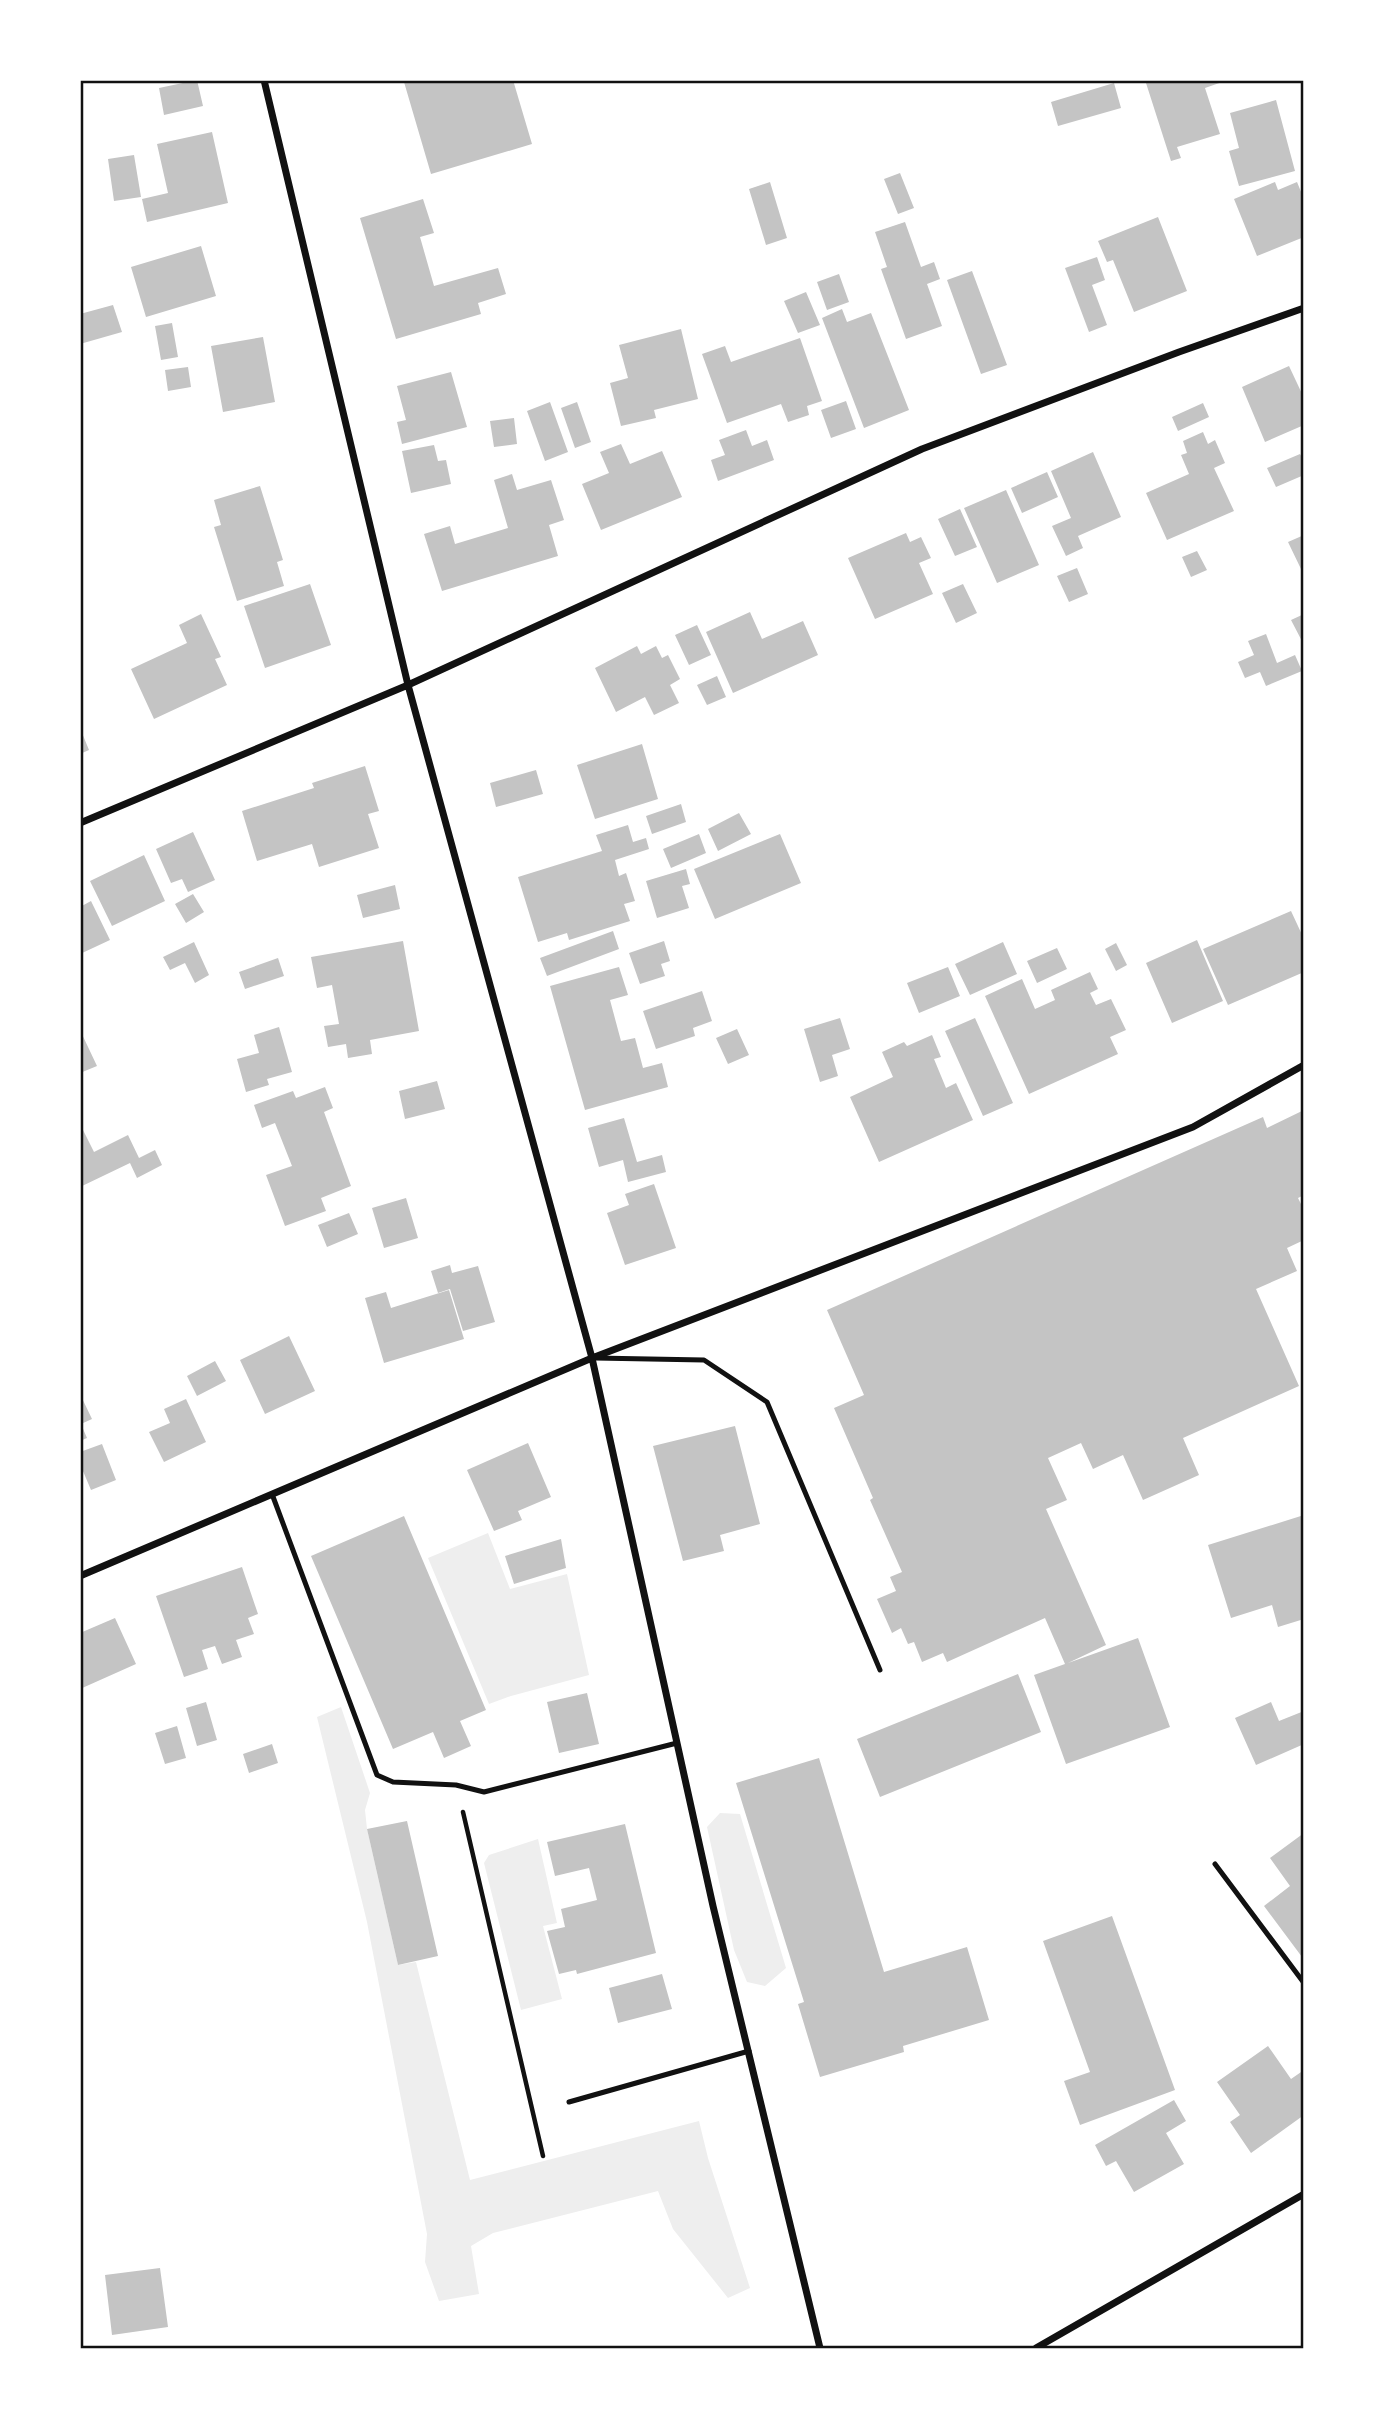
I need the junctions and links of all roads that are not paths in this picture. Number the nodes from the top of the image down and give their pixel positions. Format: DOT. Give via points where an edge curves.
graph roads {
  1 [pos="264,80"];
  2 [pos="1304,308"];
  3 [pos="408,685"];
  4 [pos="80,823"];
  5 [pos="1304,1065"];
  6 [pos="592,1358"];
  7 [pos="272,1494"];
  8 [pos="80,1576"];
  9 [pos="880,1670"];
  10 [pos="677,1743"];
  11 [pos="1214,1864"];
  12 [pos="1304,1983"];
  13 [pos="749,2051"];
  14 [pos="569,2102"];
  15 [pos="1304,2194"];
  16 [pos="820,2348"];
  17 [pos="1036,2348"];
  1 -- 3 [label="street"];
  2 -- 3 [label="street" via="922,449"];
  3 -- 4 [label="street"];
  3 -- 6 [label="street"];
  5 -- 6 [label="street" via="1193,1127"];
  6 -- 7 [label="street"];
  6 -- 9 [label="lane" via="704,1360 767,1402"];
  6 -- 10 [label="street"];
  7 -- 8 [label="street"];
  7 -- 10 [label="lane" via="377,1775 393,1782 456,1785 484,1792"];
  10 -- 13 [label="street"];
  11 -- 12 [label="lane"];
  13 -- 14 [label="lane"];
  13 -- 16 [label="street"];
  15 -- 17 [label="street"];
}
